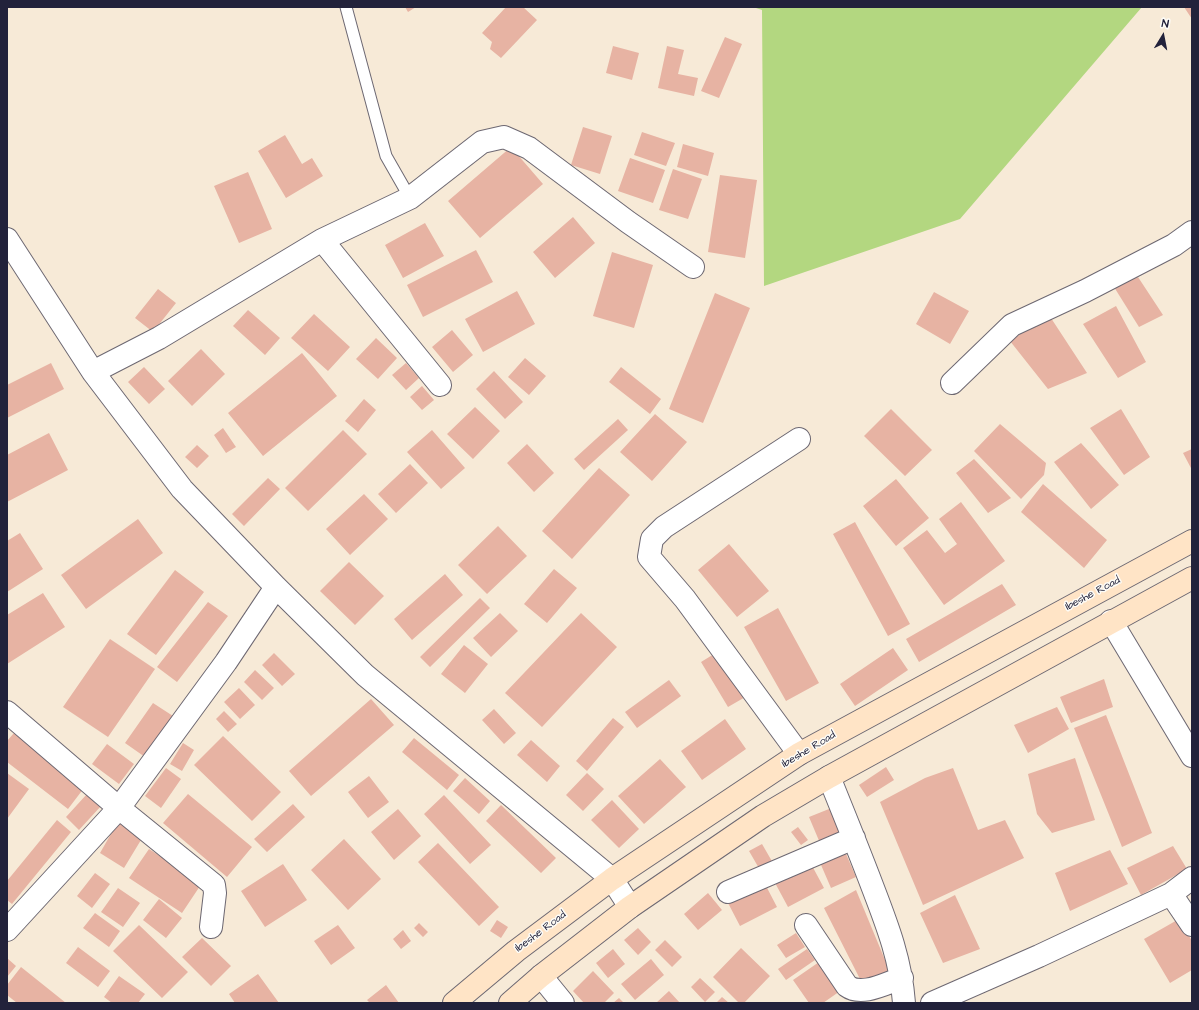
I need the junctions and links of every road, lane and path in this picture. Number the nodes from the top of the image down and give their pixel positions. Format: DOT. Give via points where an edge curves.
graph roads {
  1 [pos="346,7"];
  2 [pos="410,198"];
  3 [pos="1192,232"];
  4 [pos="7,239"];
  5 [pos="322,240"];
  6 [pos="693,267"];
  7 [pos="93,372"];
  8 [pos="952,383"];
  9 [pos="440,385"];
  10 [pos="799,440"];
  11 [pos="1192,541"];
  12 [pos="1192,578"];
  13 [pos="276,588"];
  14 [pos="1111,621"];
  15 [pos="7,712"];
  16 [pos="799,754"];
  17 [pos="1192,756"];
  18 [pos="828,777"];
  19 [pos="119,808"];
  20 [pos="854,838"];
  21 [pos="612,878"];
  22 [pos="1192,878"];
  23 [pos="728,892"];
  24 [pos="1171,894"];
  25 [pos="630,907"];
  26 [pos="806,925"];
  27 [pos="1192,925"];
  28 [pos="211,927"];
  29 [pos="7,930"];
  30 [pos="541,976"];
  31 [pos="902,978"];
  32 [pos="454,1003"];
  33 [pos="510,1003"];
  34 [pos="563,1003"];
  35 [pos="904,1003"];
  36 [pos="932,1003"];
  1 -- 2 [label="lane" via="386,156"];
  2 -- 5 [label="street"];
  2 -- 6 [label="street" via="482,142 504,137 529,148"];
  3 -- 8 [label="street" via="1174,245 1012,325"];
  4 -- 7 [label="street"];
  5 -- 7 [label="street" via="159,338"];
  5 -- 9 [label="street"];
  7 -- 13 [label="street" via="182,488"];
  10 -- 16 [label="street" via="664,527 652,539 649,557 685,599"];
  11 -- 16 [label="main road, Ibeshe Road"];
  12 -- 14 [label="main road"];
  13 -- 19 [label="street" via="226,662"];
  13 -- 21 [label="street" via="365,675"];
  14 -- 17 [label="street"];
  14 -- 18 [label="main road"];
  15 -- 19 [label="street"];
  16 -- 21 [label="main road, Ibeshe Road"];
  18 -- 20 [label="street"];
  18 -- 25 [label="main road" via="763,816"];
  19 -- 28 [label="street" via="214,885"];
  19 -- 29 [label="street"];
  20 -- 23 [label="street"];
  20 -- 31 [label="street" via="894,943"];
  21 -- 25 [label="street"];
  21 -- 32 [label="main road, Ibeshe Road" via="516,951"];
  22 -- 24 [label="street"];
  24 -- 27 [label="street"];
  24 -- 36 [label="street"];
  25 -- 30 [label="main road"];
  26 -- 31 [label="street" via="847,986 853,990 864,991"];
  30 -- 33 [label="main road"];
  30 -- 34 [label="street"];
  31 -- 35 [label="street"];
}
